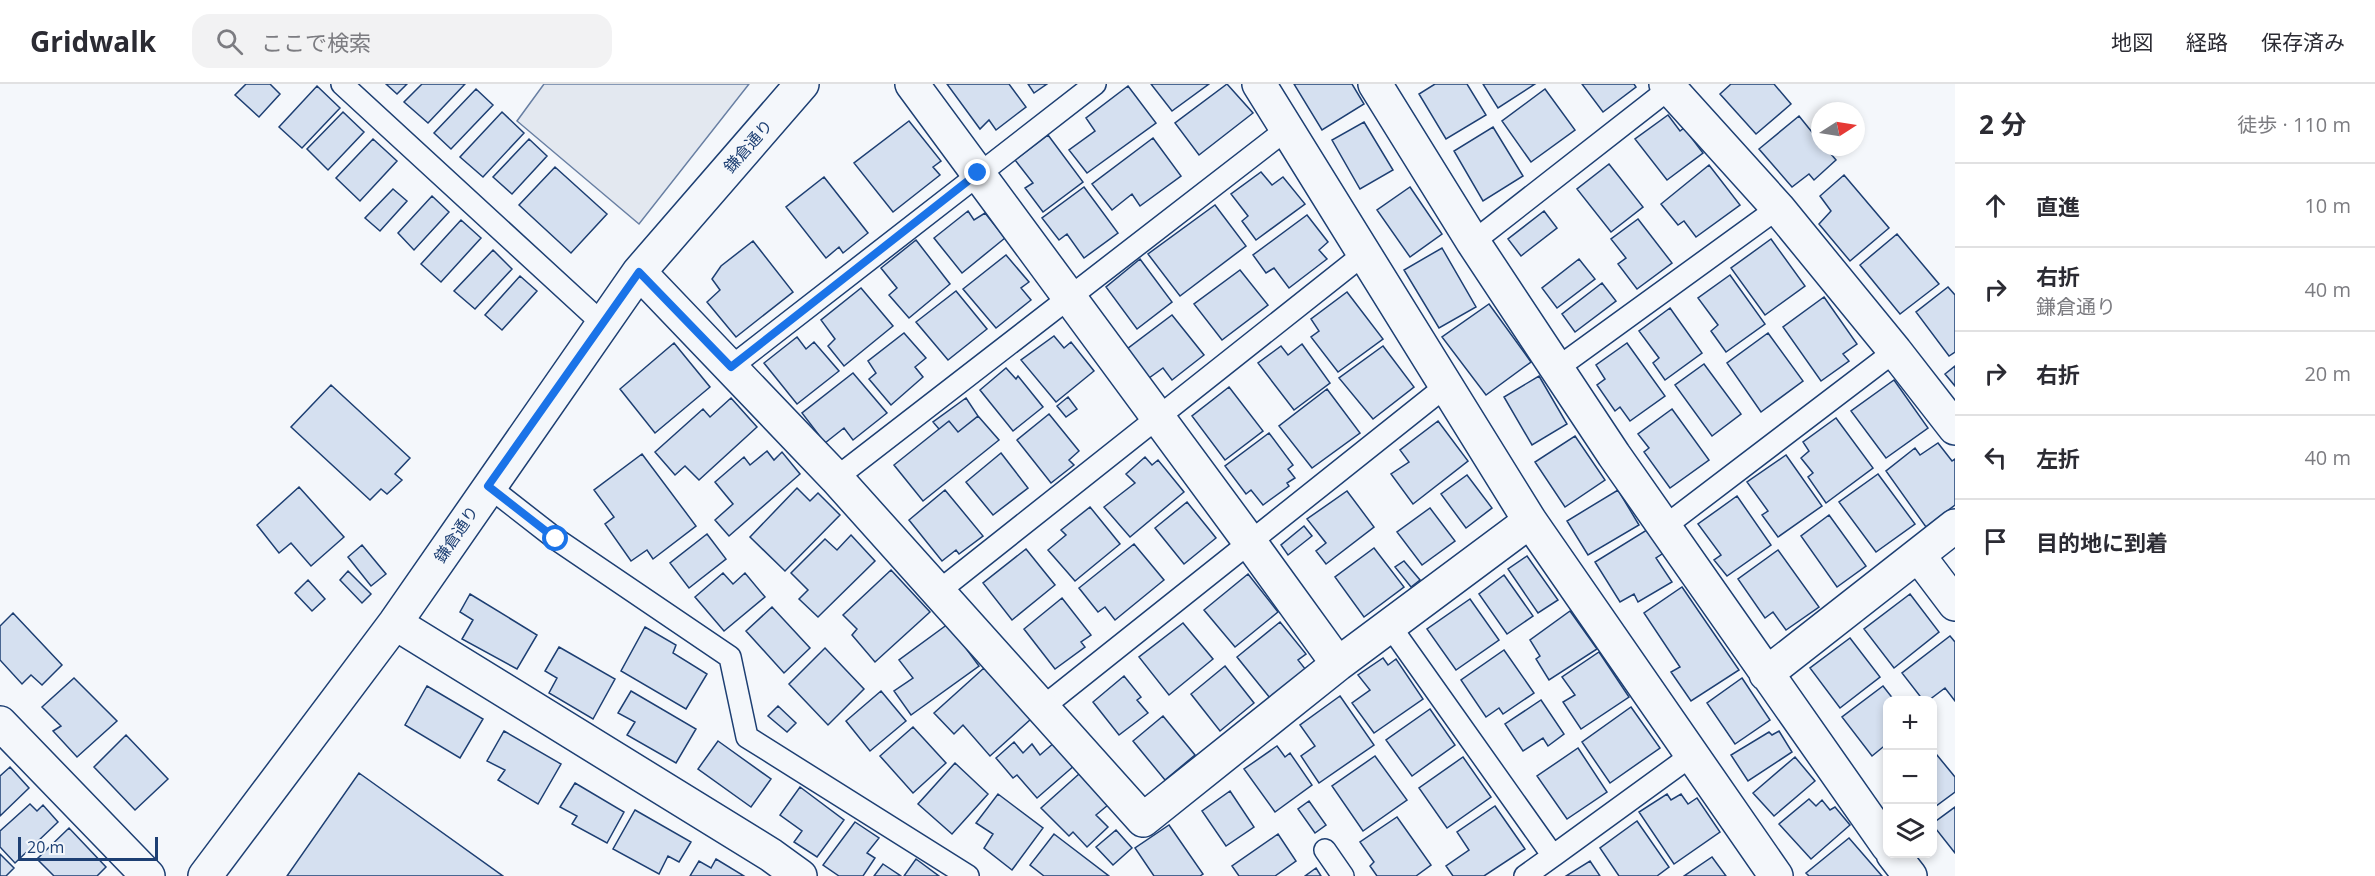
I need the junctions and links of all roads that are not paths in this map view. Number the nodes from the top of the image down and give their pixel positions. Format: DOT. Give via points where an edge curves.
graph roads {
  1 [pos="342,84"];
  2 [pos="802,84"];
  3 [pos="912,84"];
  4 [pos="1095,84"];
  5 [pos="1259,84"];
  6 [pos="1375,84"];
  7 [pos="1668,86"];
  8 [pos="1287,129"];
  9 [pos="978,173"];
  10 [pos="1778,208"];
  11 [pos="1473,242"];
  12 [pos="1364,254"];
  13 [pos="639,272"];
  14 [pos="1070,297"];
  15 [pos="603,324"];
  16 [pos="1895,351"];
  17 [pos="731,367"];
  18 [pos="1556,369"];
  19 [pos="1446,386"];
  20 [pos="1159,418"];
  21 [pos="1955,428"];
  22 [pos="836,478"];
  23 [pos="488,486"];
  24 [pos="1530,521"];
  25 [pos="1955,526"];
  26 [pos="1664,527"];
  27 [pos="1249,541"];
  28 [pos="1918,555"];
  29 [pos="939,591"];
  30 [pos="1955,604"];
  31 [pos="395,622"];
  32 [pos="1390,626"];
  33 [pos="1338,664"];
  34 [pos="1766,674"];
  35 [pos="1044,707"];
  36 [pos="0,723"];
  37 [pos="1692,755"];
  38 [pos="1883,840"];
  39 [pos="1325,850"];
  40 [pos="1553,856"];
  41 [pos="1896,858"];
  42 [pos="148,876"];
  43 [pos="205,876"];
  44 [pos="800,876"];
  45 [pos="968,876"];
  46 [pos="1342,876"];
  47 [pos="1525,876"];
  48 [pos="1776,876"];
  49 [pos="1910,876"];
  1 -- 15 [label="lane"];
  2 -- 13 [label="street, 鎌倉通り"];
  3 -- 9 [label="street"];
  4 -- 9 [label="lane"];
  5 -- 8 [label="street"];
  6 -- 11 [label="street"];
  7 -- 10 [label="street"];
  7 -- 11 [label="lane"];
  8 -- 12 [label="street"];
  8 -- 14 [label="lane"];
  9 -- 14 [label="street"];
  9 -- 17 [label="lane"];
  10 -- 16 [label="street"];
  10 -- 18 [label="lane"];
  11 -- 18 [label="street"];
  12 -- 19 [label="street"];
  12 -- 20 [label="lane"];
  13 -- 15 [label="street, 鎌倉通り"];
  13 -- 17 [label="street"];
  14 -- 20 [label="street"];
  14 -- 22 [label="lane"];
  15 -- 23 [label="street, 鎌倉通り"];
  16 -- 21 [label="street"];
  16 -- 26 [label="lane"];
  17 -- 22 [label="street"];
  18 -- 26 [label="street"];
  19 -- 24 [label="street"];
  19 -- 27 [label="lane"];
  20 -- 27 [label="street"];
  20 -- 29 [label="lane"];
  22 -- 29 [label="street"];
  23 -- 31 [label="street, 鎌倉通り"];
  23 -- 45 [label="lane" via="556,539 730,657 747,737"];
  24 -- 32 [label="street"];
  24 -- 37 [label="street"];
  25 -- 28 [label="street"];
  26 -- 34 [label="street"];
  27 -- 33 [label="street"];
  27 -- 35 [label="lane"];
  28 -- 30 [label="street"];
  28 -- 34 [label="street"];
  29 -- 35 [label="street"];
  31 -- 43 [label="street, 鎌倉通り"];
  31 -- 44 [label="street"];
  32 -- 33 [label="street"];
  32 -- 40 [label="lane"];
  33 -- 35 [label="street" via="1143,820"];
  34 -- 38 [label="street"];
  36 -- 42 [label="street"];
  37 -- 40 [label="lane"];
  37 -- 48 [label="street"];
  39 -- 46 [label="lane"];
  40 -- 47 [label="lane"];
  41 -- 49 [label="street"];
}
